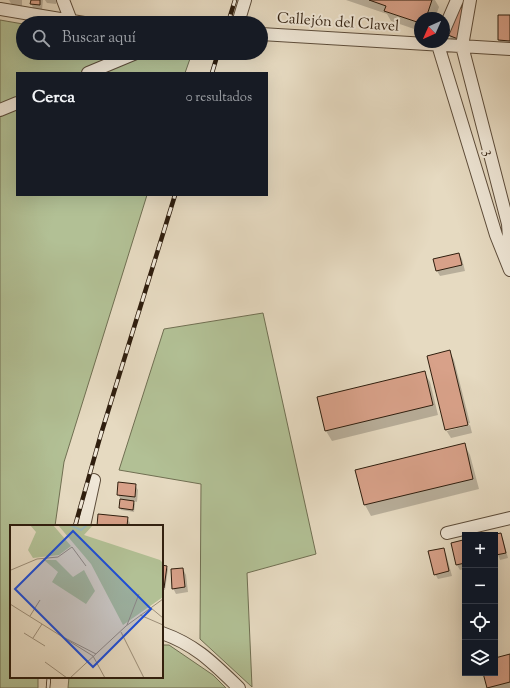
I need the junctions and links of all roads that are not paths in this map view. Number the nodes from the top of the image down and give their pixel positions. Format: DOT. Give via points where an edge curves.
graph roads {
  1 [pos="63,0"];
  2 [pos="245,0"];
  3 [pos="457,0"];
  4 [pos="470,0"];
  5 [pos="0,9"];
  6 [pos="41,16"];
  7 [pos="69,16"];
  8 [pos="240,16"];
  9 [pos="450,16"];
  10 [pos="268,34"];
  11 [pos="414,43"];
  12 [pos="450,45"];
  13 [pos="462,46"];
  14 [pos="439,48"];
  15 [pos="510,49"];
  16 [pos="119,60"];
  17 [pos="90,72"];
  18 [pos="16,103"];
  19 [pos="0,110"];
  20 [pos="510,251"];
  21 [pos="510,270"];
  22 [pos="94,480"];
  23 [pos="510,518"];
  24 [pos="84,525"];
  25 [pos="447,533"];
  26 [pos="163,633"];
  27 [pos="239,688"];
  1 -- 7 [label="street"];
  2 -- 8 [label="street"];
  3 -- 9 [label="street"];
  4 -- 13 [label="street"];
  5 -- 6 [label="street"];
  10 -- 11 [label="street, Callejón del Clavel"];
  12 -- 13 [label="street, Callejón del Clavel"];
  13 -- 15 [label="street"];
  13 -- 20 [label="street, 3" via="508,224"];
  14 -- 21 [label="street, 3" via="496,235"];
  16 -- 17 [label="street"];
  18 -- 19 [label="street"];
  22 -- 24 [label="street"];
  23 -- 25 [label="street"];
  26 -- 27 [label="street" via="179,639 208,657"];
}
